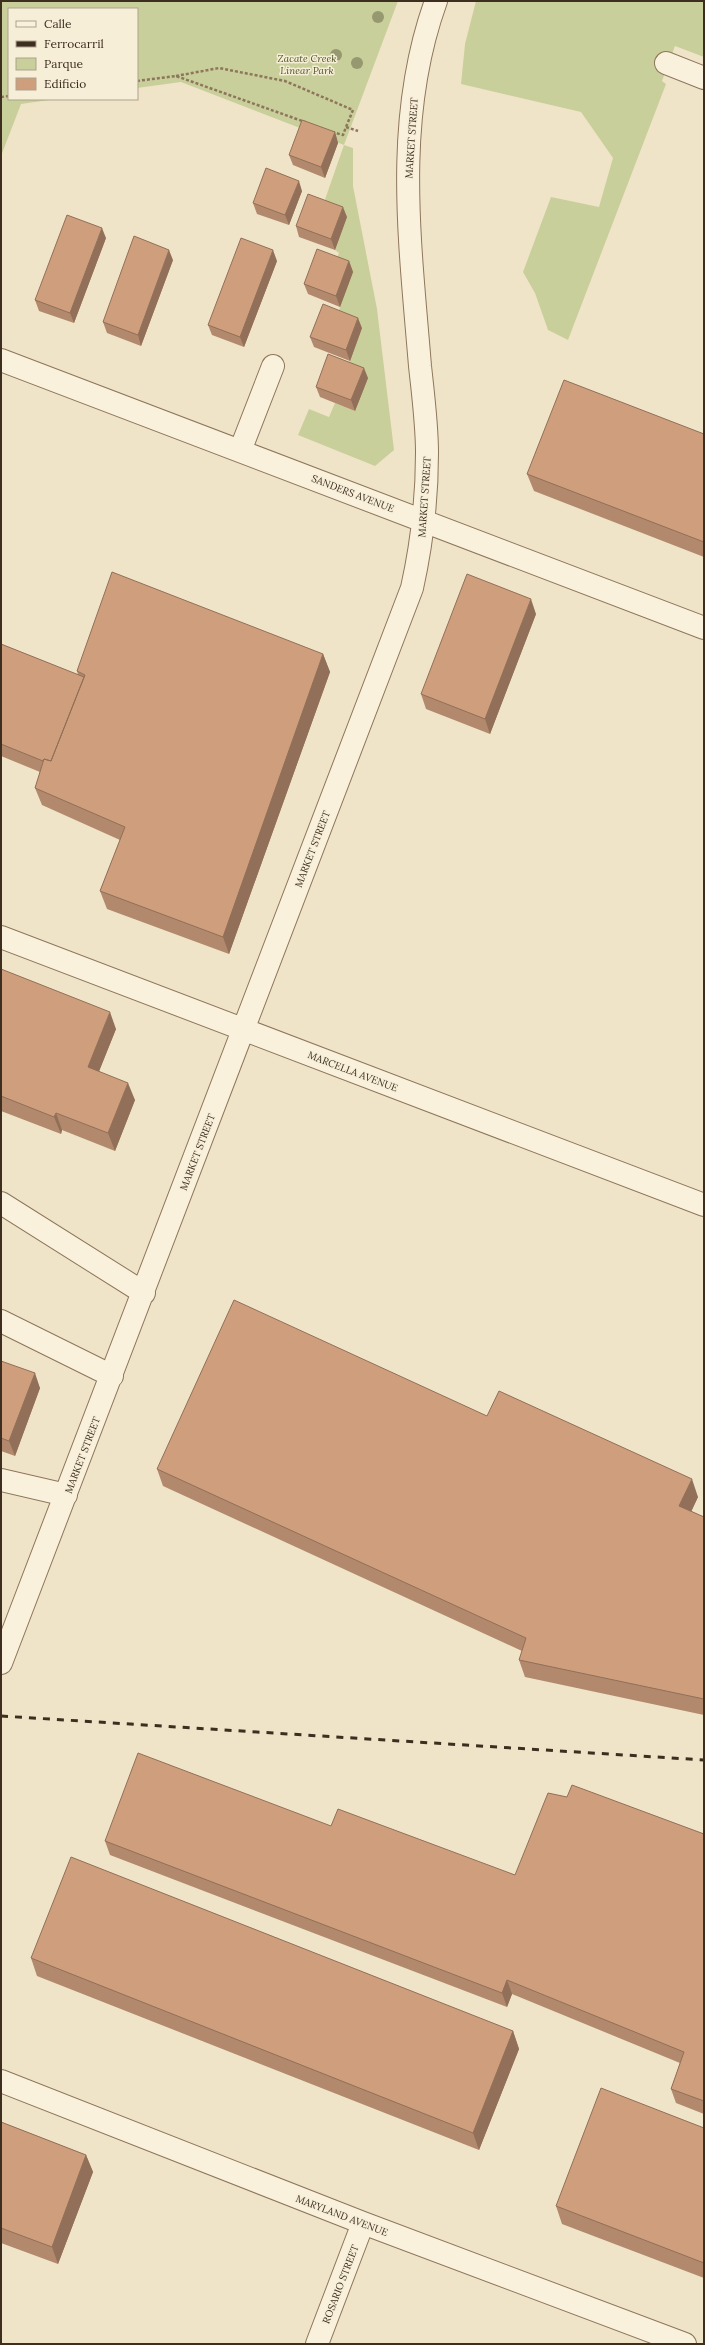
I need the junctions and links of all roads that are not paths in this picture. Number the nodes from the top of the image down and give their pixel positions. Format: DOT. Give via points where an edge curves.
graph roads {
  1 [pos="436,1"];
  2 [pos="666,63"];
  3 [pos="704,78"];
  4 [pos="1,360"];
  5 [pos="273,366"];
  6 [pos="240,450"];
  7 [pos="425,520"];
  8 [pos="704,628"];
  9 [pos="1,937"];
  10 [pos="244,1030"];
  11 [pos="1,1203"];
  12 [pos="704,1205"];
  13 [pos="144,1293"];
  14 [pos="1,1321"];
  15 [pos="112,1376"];
  16 [pos="1,1480"];
  17 [pos="66,1496"];
  18 [pos="1,1664"];
  19 [pos="1,2081"];
  20 [pos="363,2223"];
  21 [pos="317,2344"];
  22 [pos="685,2344"];
  1 -- 7 [label="street, MARKET STREET" via="418,66 410,119 407,166 410,241 427,452"];
  2 -- 3 [label="street"];
  4 -- 6 [label="street, SANDERS AVENUE"];
  5 -- 6 [label="street"];
  6 -- 7 [label="street, SANDERS AVENUE"];
  7 -- 8 [label="street, SANDERS AVENUE"];
  7 -- 10 [label="street, MARKET STREET" via="412,588"];
  9 -- 10 [label="street, MARCELLA AVENUE"];
  10 -- 12 [label="street, MARCELLA AVENUE"];
  10 -- 13 [label="street, MARKET STREET"];
  11 -- 13 [label="street"];
  13 -- 15 [label="street, MARKET STREET"];
  14 -- 15 [label="street"];
  15 -- 17 [label="street, MARKET STREET"];
  16 -- 17 [label="street"];
  17 -- 18 [label="street, MARKET STREET"];
  19 -- 20 [label="street, MARYLAND AVENUE"];
  20 -- 21 [label="street, ROSARIO STREET"];
  20 -- 22 [label="street, MARYLAND AVENUE"];
}
